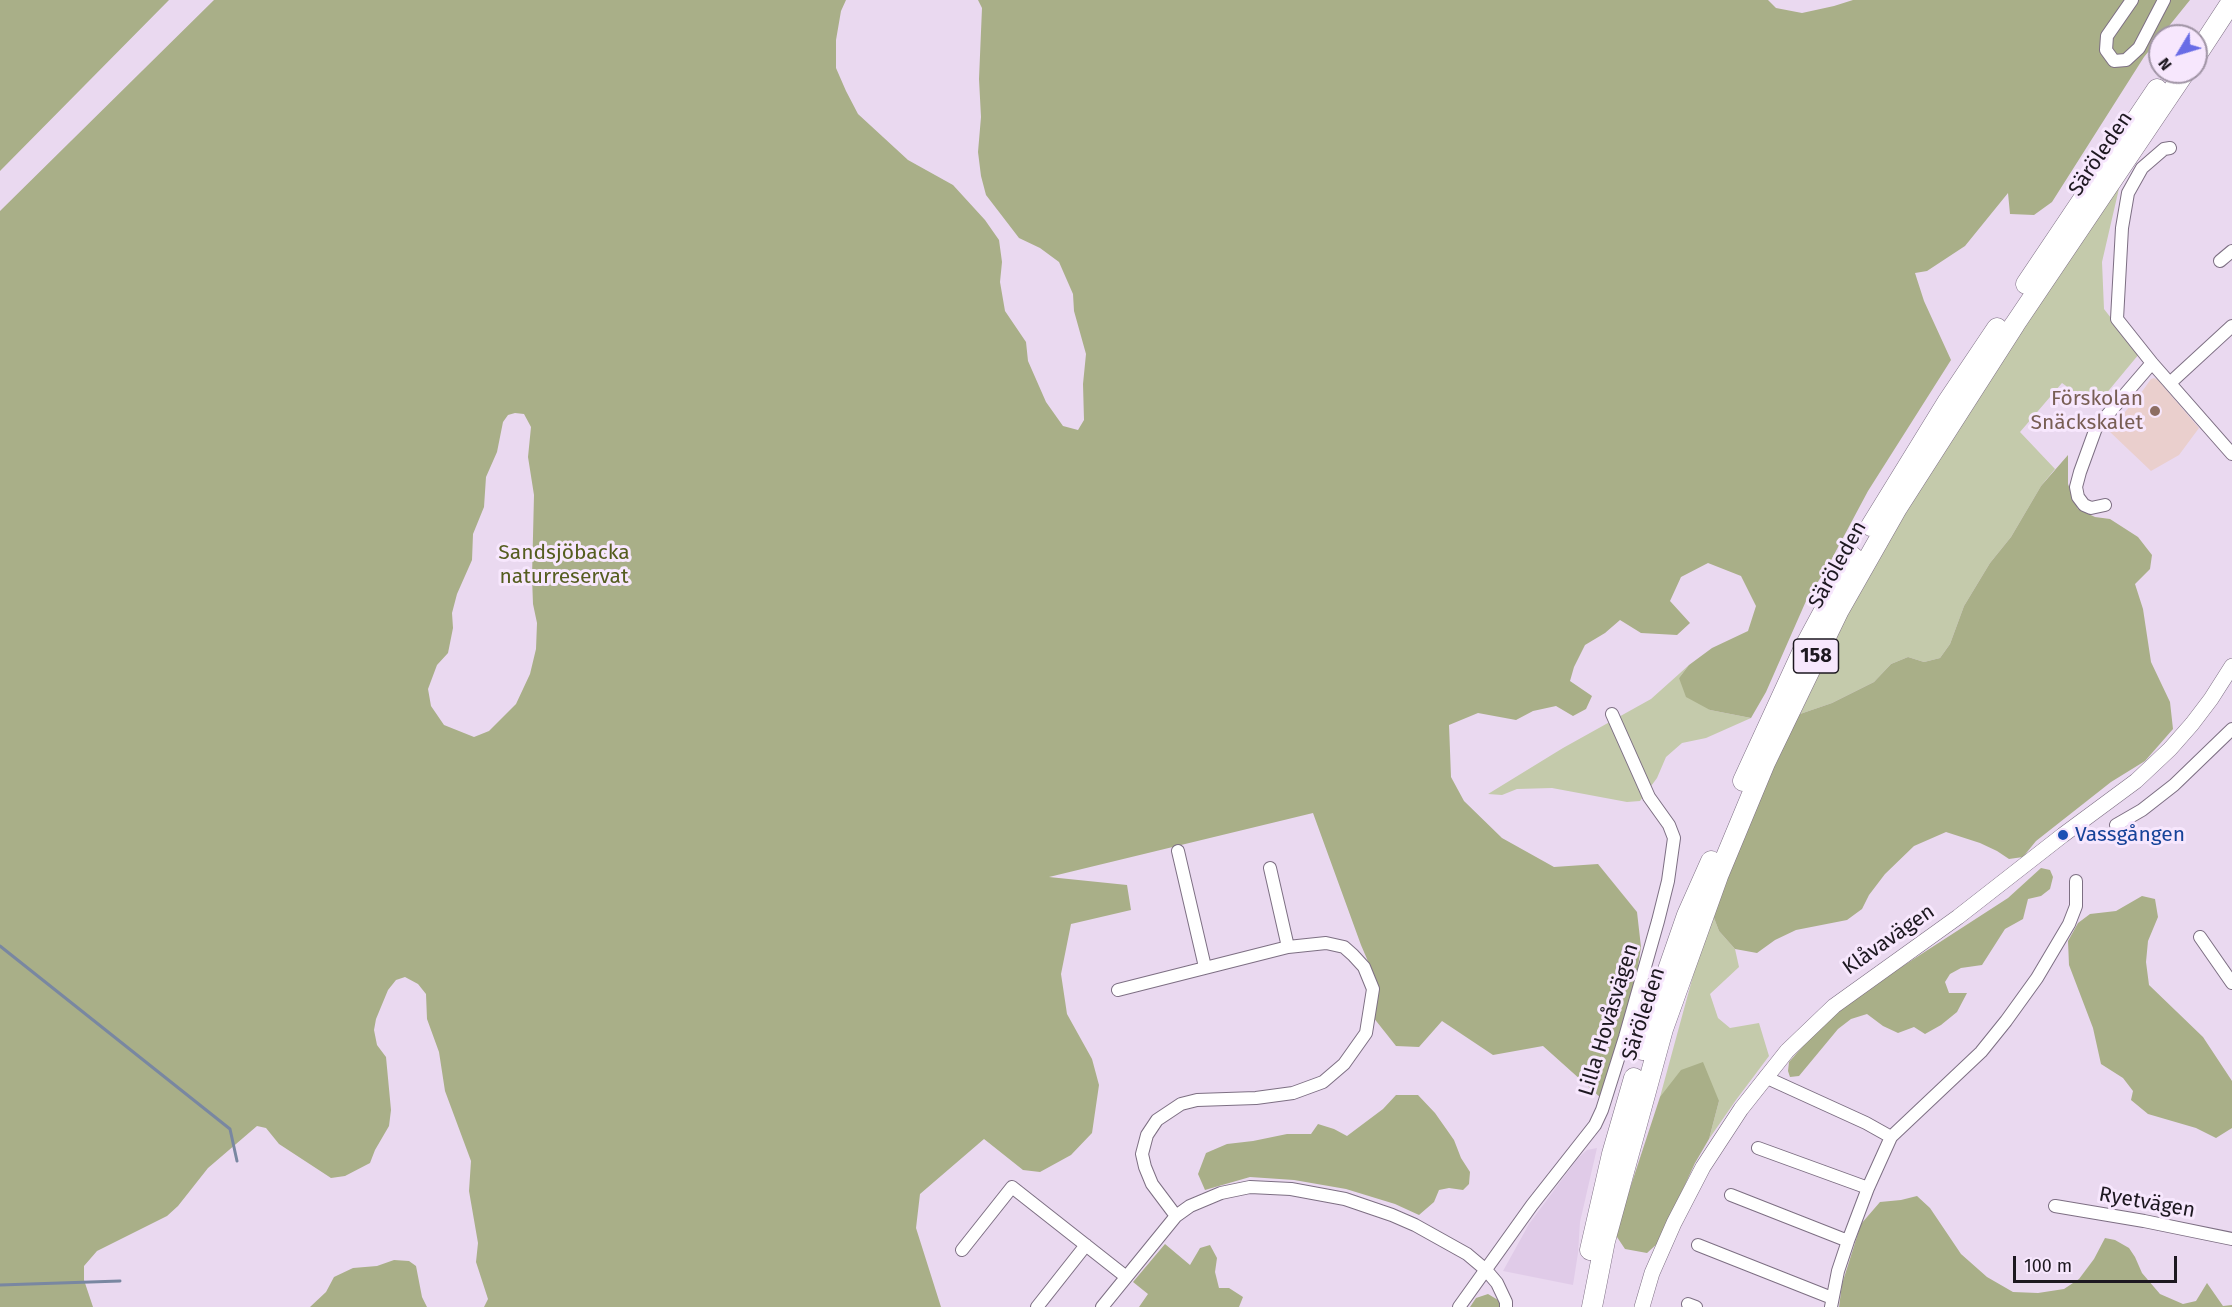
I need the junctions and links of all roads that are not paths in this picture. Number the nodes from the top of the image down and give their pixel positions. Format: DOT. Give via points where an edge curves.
graph roads {
  1 [pos="2132,0"];
  2 [pos="2164,0"];
  3 [pos="2226,5"];
  4 [pos="2206,24"];
  5 [pos="2208,36"];
  6 [pos="2161,84"];
  7 [pos="2177,84"];
  8 [pos="2170,147"];
  9 [pos="2232,251"];
  10 [pos="2220,261"];
  11 [pos="2232,326"];
  12 [pos="2152,363"];
  13 [pos="2170,383"];
  14 [pos="2232,454"];
  15 [pos="2105,505"];
  16 [pos="2230,674"];
  17 [pos="1612,714"];
  18 [pos="2232,729"];
  19 [pos="2116,825"];
  20 [pos="1178,851"];
  21 [pos="1270,868"];
  22 [pos="2076,881"];
  23 [pos="2200,937"];
  24 [pos="1287,947"];
  25 [pos="1205,967"];
  26 [pos="2232,983"];
  27 [pos="1118,990"];
  28 [pos="1765,1077"];
  29 [pos="1891,1137"];
  30 [pos="1758,1148"];
  31 [pos="1868,1188"];
  32 [pos="1731,1195"];
  33 [pos="2055,1206"];
  34 [pos="1176,1216"];
  35 [pos="2232,1239"];
  36 [pos="1848,1241"];
  37 [pos="1086,1245"];
  38 [pos="1698,1245"];
  39 [pos="962,1250"];
  40 [pos="1486,1270"];
  41 [pos="1125,1276"];
  42 [pos="1832,1303"];
  43 [pos="1037,1307"];
  44 [pos="1102,1307"];
  45 [pos="1459,1307"];
  46 [pos="1506,1307"];
  47 [pos="1579,1307"];
  48 [pos="1592,1307"];
  49 [pos="1642,1307"];
  1 -- 2 [label="street" via="2108,36 2106,50 2114,61 2126,60 2139,48"];
  3 -- 4 [label="main road"];
  3 -- 5 [label="main road"];
  6 -- 47 [label="main road, Säröleden / 158" via="1948,401 1892,490 1804,646 1687,915 1654,1010 1612,1154"];
  7 -- 48 [label="main road, Säröleden / 158" via="1897,508 1839,610 1765,763 1702,918 1663,1029 1605,1240"];
  8 -- 12 [label="street" via="2151,159 2134,179 2122,228 2117,319"];
  9 -- 10 [label="street"];
  11 -- 13 [label="street"];
  12 -- 13 [label="street"];
  12 -- 15 [label="street" via="2096,428 2080,472 2076,487 2084,505"];
  13 -- 14 [label="street"];
  16 -- 28 [label="street, Klåvavägen" via="2192,724 2136,781 1834,1006"];
  17 -- 40 [label="street, Lilla Hovåsvägen" via="1649,796 1674,838 1668,881 1625,1037 1595,1125"];
  18 -- 19 [label="street" via="2174,785"];
  20 -- 25 [label="street"];
  21 -- 24 [label="street"];
  22 -- 29 [label="street" via="2076,906 2069,924 2015,1009 1981,1052"];
  23 -- 26 [label="street"];
  24 -- 25 [label="street"];
  24 -- 34 [label="street" via="1332,943 1353,955 1364,967 1373,989 1366,1033 1344,1064 1310,1088 1256,1098 1197,1100 1181,1104 1158,1120 1147,1135 1142,1154 1152,1184"];
  25 -- 27 [label="street"];
  28 -- 29 [label="street"];
  28 -- 49 [label="street, Klåvavägen" via="1714,1147 1684,1201 1652,1273"];
  29 -- 31 [label="street"];
  30 -- 31 [label="street"];
  31 -- 36 [label="street"];
  32 -- 36 [label="street"];
  33 -- 35 [label="street, Ryetvägen"];
  34 -- 40 [label="street" via="1221,1193 1250,1187 1291,1188 1345,1199 1392,1215 1467,1254"];
  34 -- 41 [label="street"];
  36 -- 42 [label="street"];
  37 -- 39 [label="street" via="1012,1187"];
  37 -- 41 [label="street"];
  37 -- 43 [label="street"];
  38 -- 42 [label="street"];
  40 -- 45 [label="street, Lilla Hovåsvägen"];
  40 -- 46 [label="street" via="1497,1283"];
  41 -- 44 [label="street"];
}
